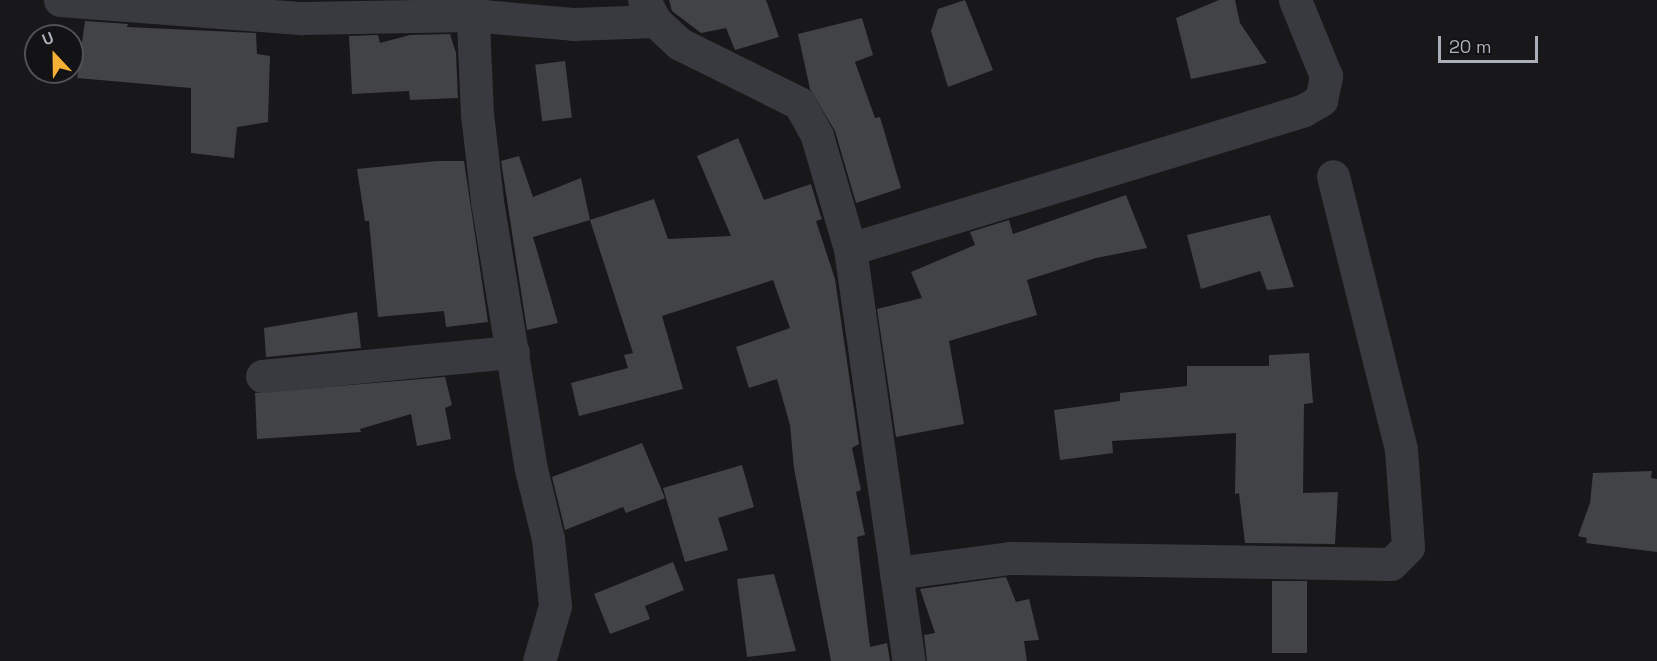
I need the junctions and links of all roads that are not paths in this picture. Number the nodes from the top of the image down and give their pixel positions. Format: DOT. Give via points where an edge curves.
graph roads {
  1 [pos="60,0"];
  2 [pos="1295,0"];
  3 [pos="471,8"];
  4 [pos="649,10"];
  5 [pos="1333,176"];
  6 [pos="850,249"];
  7 [pos="513,352"];
  8 [pos="262,376"];
  9 [pos="896,573"];
  10 [pos="539,661"];
  11 [pos="909,661"];
  1 -- 3 [label="street" via="302,18"];
  2 -- 6 [label="street" via="1326,76 1321,100 1304,110"];
  3 -- 4 [label="street" via="573,24"];
  3 -- 7 [label="street" via="487,201"];
  4 -- 6 [label="street" via="680,44 799,103 817,136"];
  5 -- 9 [label="street" via="1401,449 1408,546 1391,564 1010,558"];
  6 -- 9 [label="street"];
  7 -- 8 [label="street"];
  7 -- 10 [label="street" via="530,465 548,539 555,606"];
  9 -- 11 [label="street"];
}
